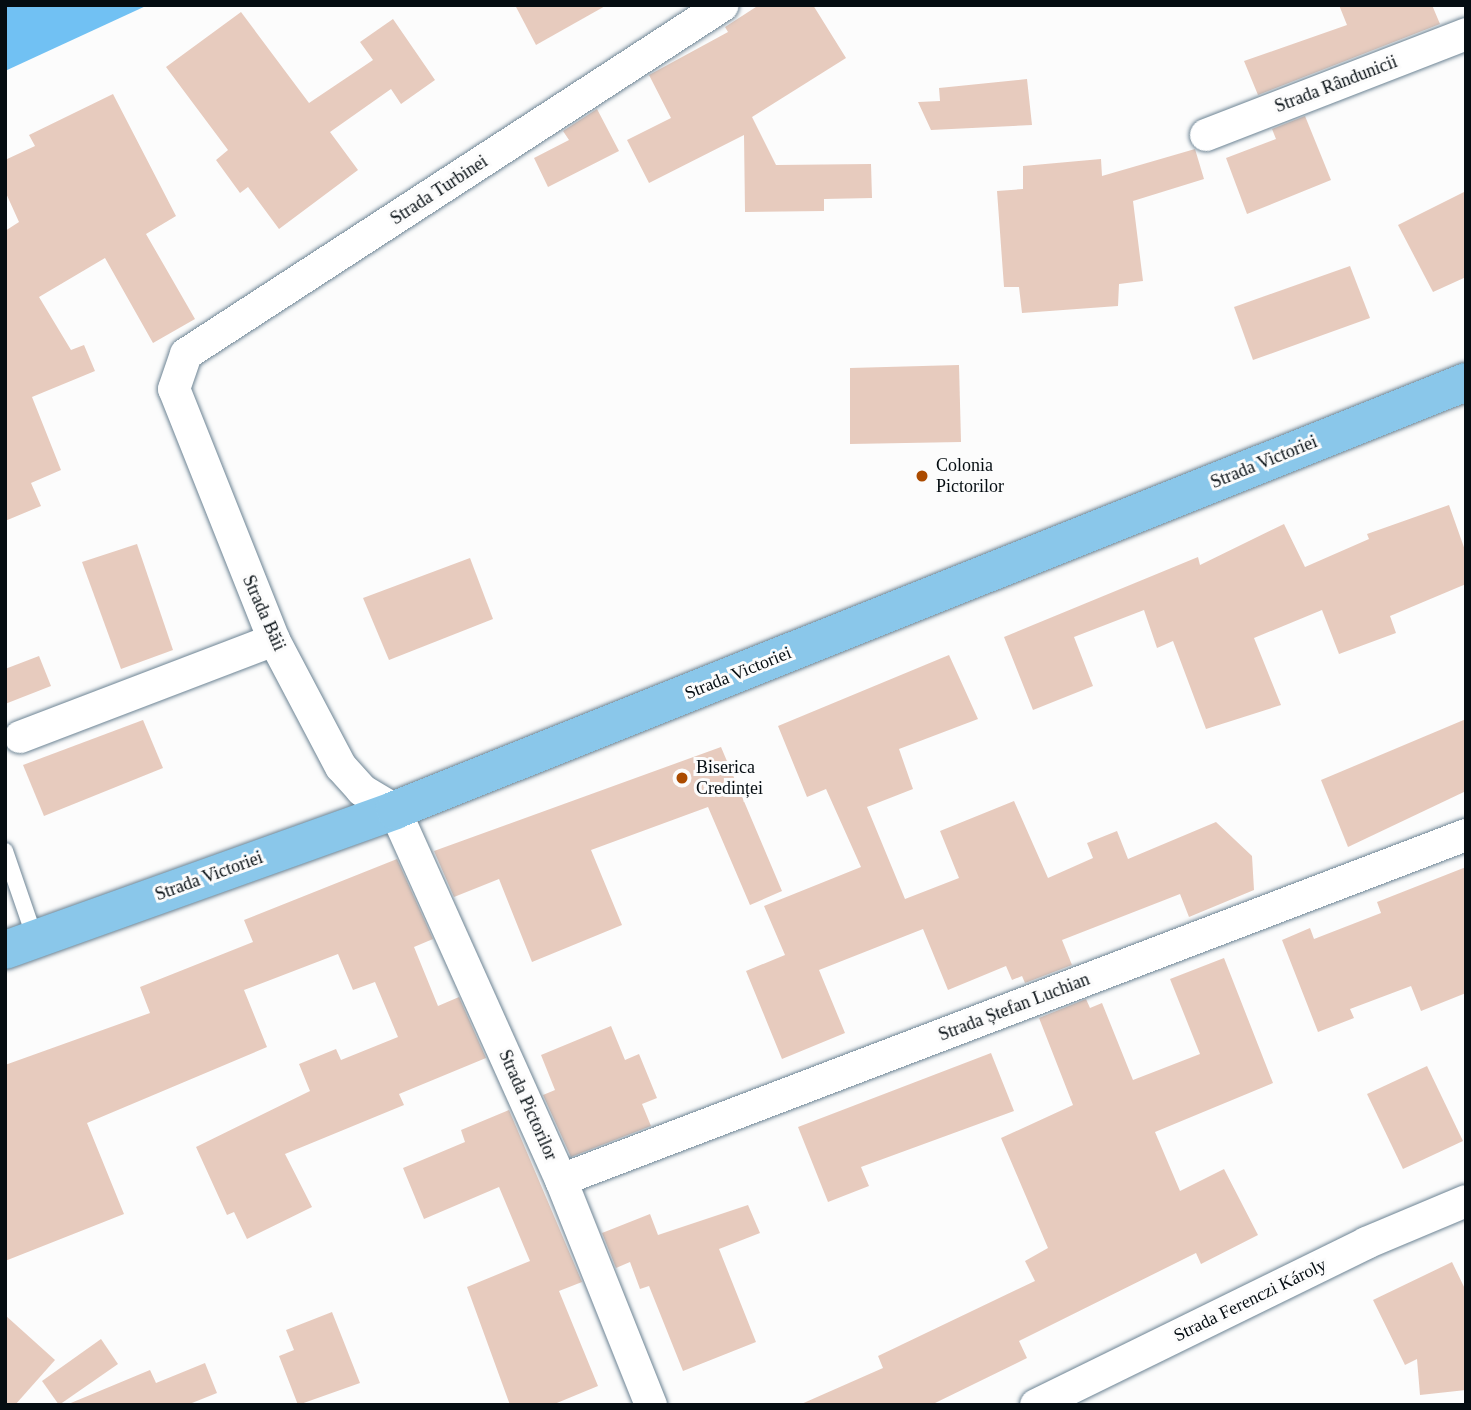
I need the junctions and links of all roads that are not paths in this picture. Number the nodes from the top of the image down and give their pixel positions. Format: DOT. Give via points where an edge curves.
graph roads {
  1 [pos="723,5"];
  2 [pos="1466,34"];
  3 [pos="1206,135"];
  4 [pos="1466,382"];
  5 [pos="174,389"];
  6 [pos="274,640"];
  7 [pos="20,737"];
  8 [pos="395,810"];
  9 [pos="1466,835"];
  10 [pos="5,851"];
  11 [pos="20,944"];
  12 [pos="561,1180"];
  13 [pos="1466,1201"];
  14 [pos="651,1405"];
  15 [pos="1036,1405"];
  1 -- 5 [label="street, Strada Turbinei" via="186,354"];
  2 -- 3 [label="street, Strada Rândunicii"];
  4 -- 8 [label="main road, Strada Victoriei"];
  5 -- 6 [label="street, Strada Băii"];
  6 -- 7 [label="street"];
  6 -- 8 [label="street, Strada Băii" via="341,767 362,790"];
  8 -- 11 [label="main road, Strada Victoriei"];
  8 -- 12 [label="street, Strada Pictorilor"];
  9 -- 12 [label="street, Strada Ștefan Luchian"];
  10 -- 11 [label="lane"];
  12 -- 14 [label="street, Strada Pictorilor"];
  13 -- 15 [label="street, Strada Ferenczi Károly" via="1366,1243"];
}
